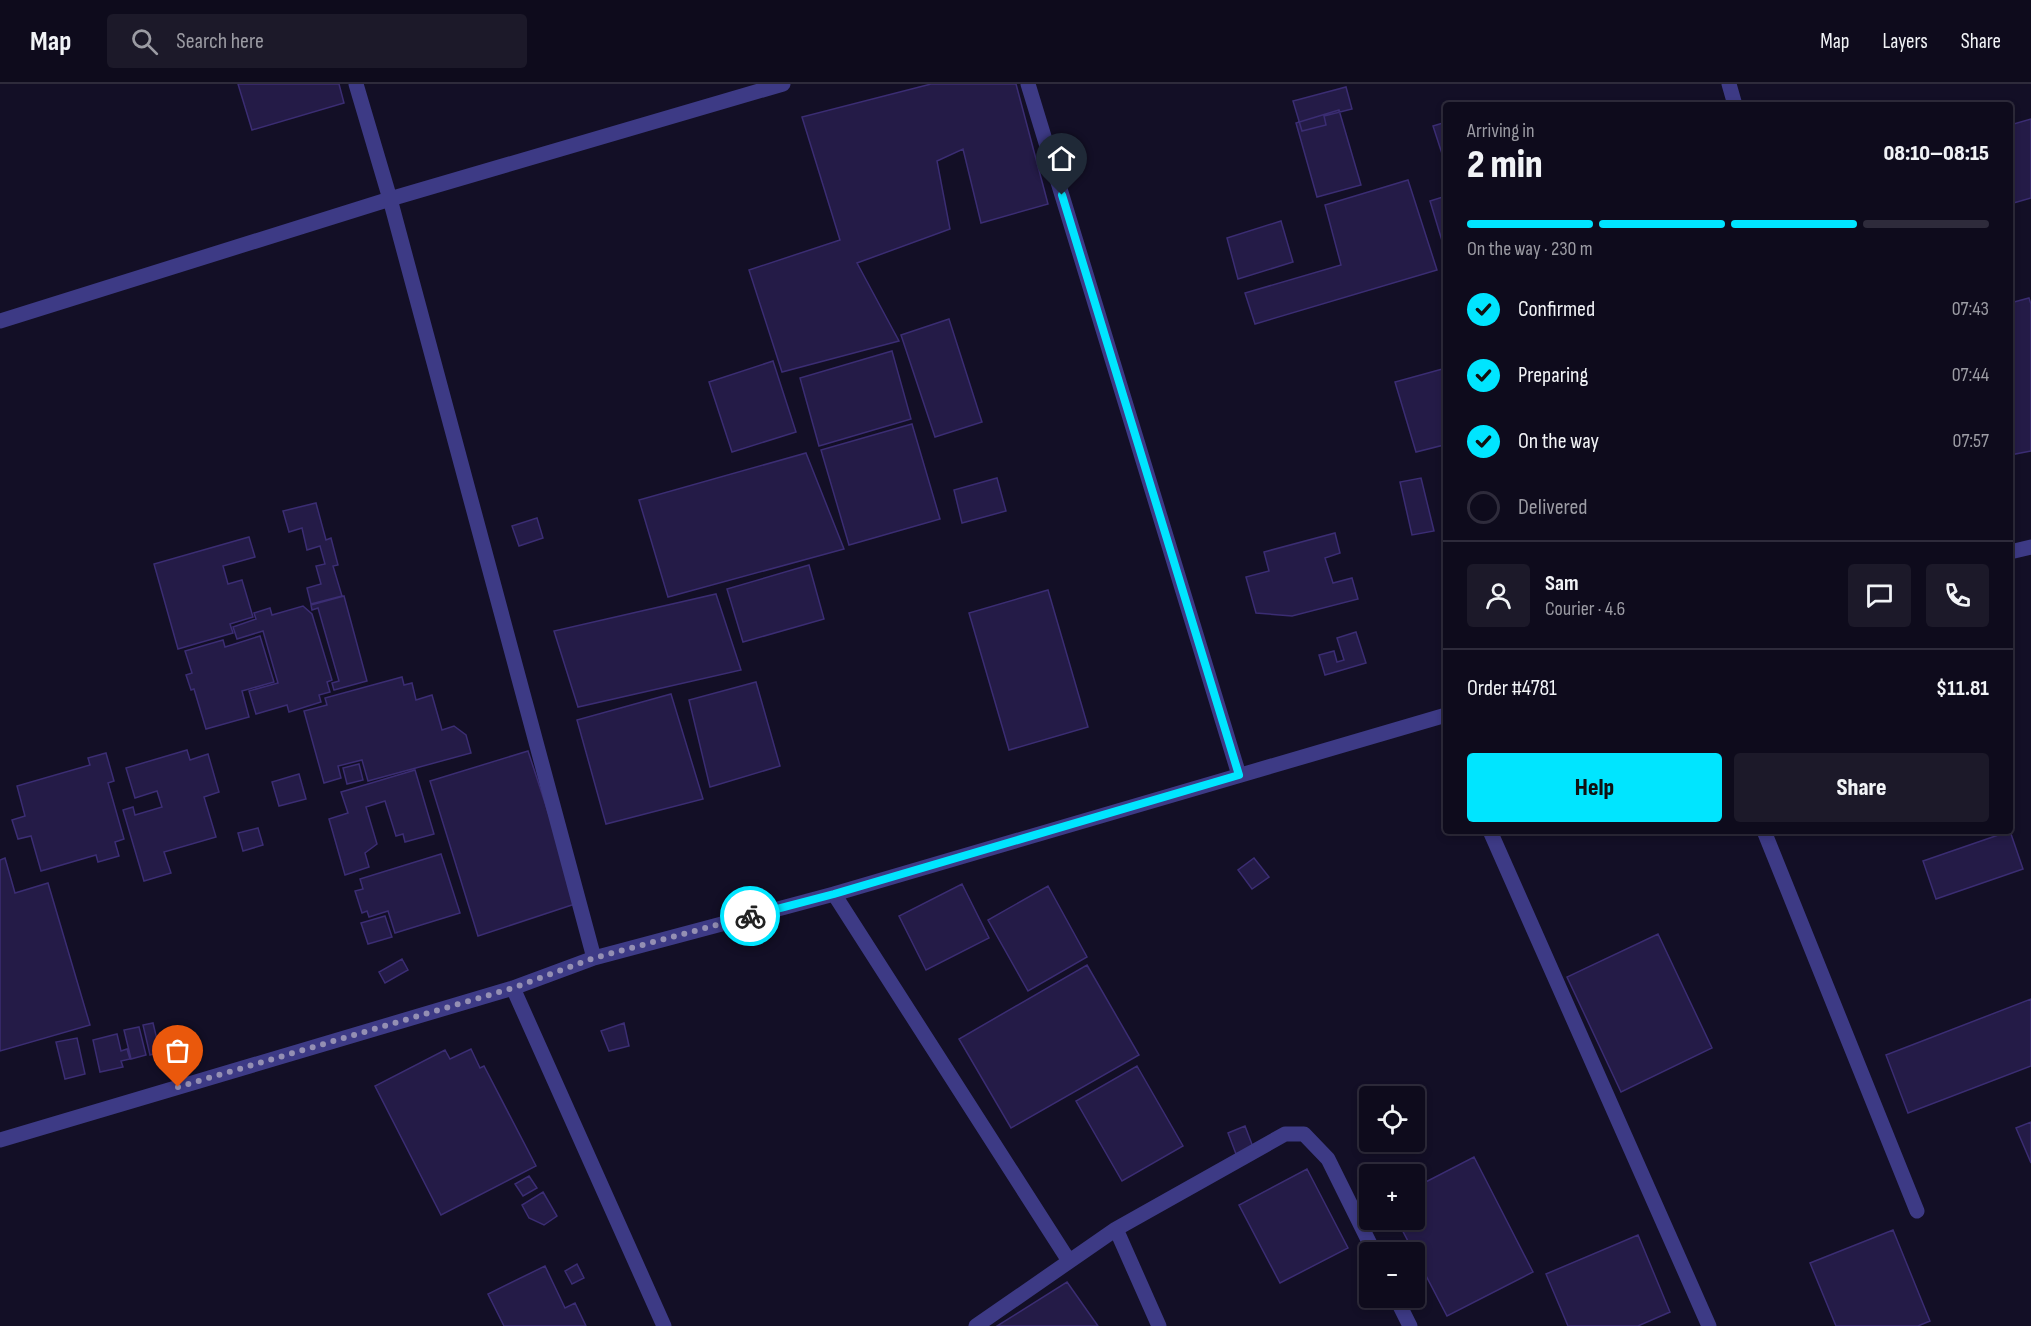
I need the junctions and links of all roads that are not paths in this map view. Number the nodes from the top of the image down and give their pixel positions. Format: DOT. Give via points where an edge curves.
graph roads {
  1 [pos="356,84"];
  2 [pos="783,84"];
  3 [pos="1028,84"];
  4 [pos="1729,84"];
  5 [pos="1734,102"];
  6 [pos="390,199"];
  7 [pos="0,321"];
  8 [pos="2031,547"];
  9 [pos="2013,551"];
  10 [pos="1443,716"];
  11 [pos="1239,775"];
  12 [pos="1491,834"];
  13 [pos="1765,834"];
  14 [pos="834,894"];
  15 [pos="594,958"];
  16 [pos="513,988"];
  17 [pos="0,1140"];
  18 [pos="1917,1211"];
  19 [pos="1116,1228"];
  20 [pos="1369,1242"];
  21 [pos="1068,1261"];
  22 [pos="1401,1308"];
  23 [pos="664,1326"];
  24 [pos="975,1326"];
  25 [pos="1159,1326"];
  26 [pos="1410,1326"];
  27 [pos="1708,1326"];
  1 -- 6 [label="street"];
  2 -- 6 [label="street"];
  3 -- 11 [label="street"];
  4 -- 5 [label="street"];
  6 -- 7 [label="street"];
  6 -- 15 [label="street"];
  8 -- 9 [label="street"];
  10 -- 11 [label="street"];
  11 -- 14 [label="street"];
  12 -- 27 [label="street"];
  13 -- 18 [label="street"];
  14 -- 15 [label="street"];
  14 -- 21 [label="street"];
  15 -- 16 [label="street"];
  16 -- 17 [label="street"];
  16 -- 23 [label="street"];
  19 -- 20 [label="street" via="1285,1134 1304,1134 1328,1159"];
  19 -- 21 [label="street"];
  19 -- 25 [label="street"];
  21 -- 24 [label="street"];
  22 -- 26 [label="street"];
}
